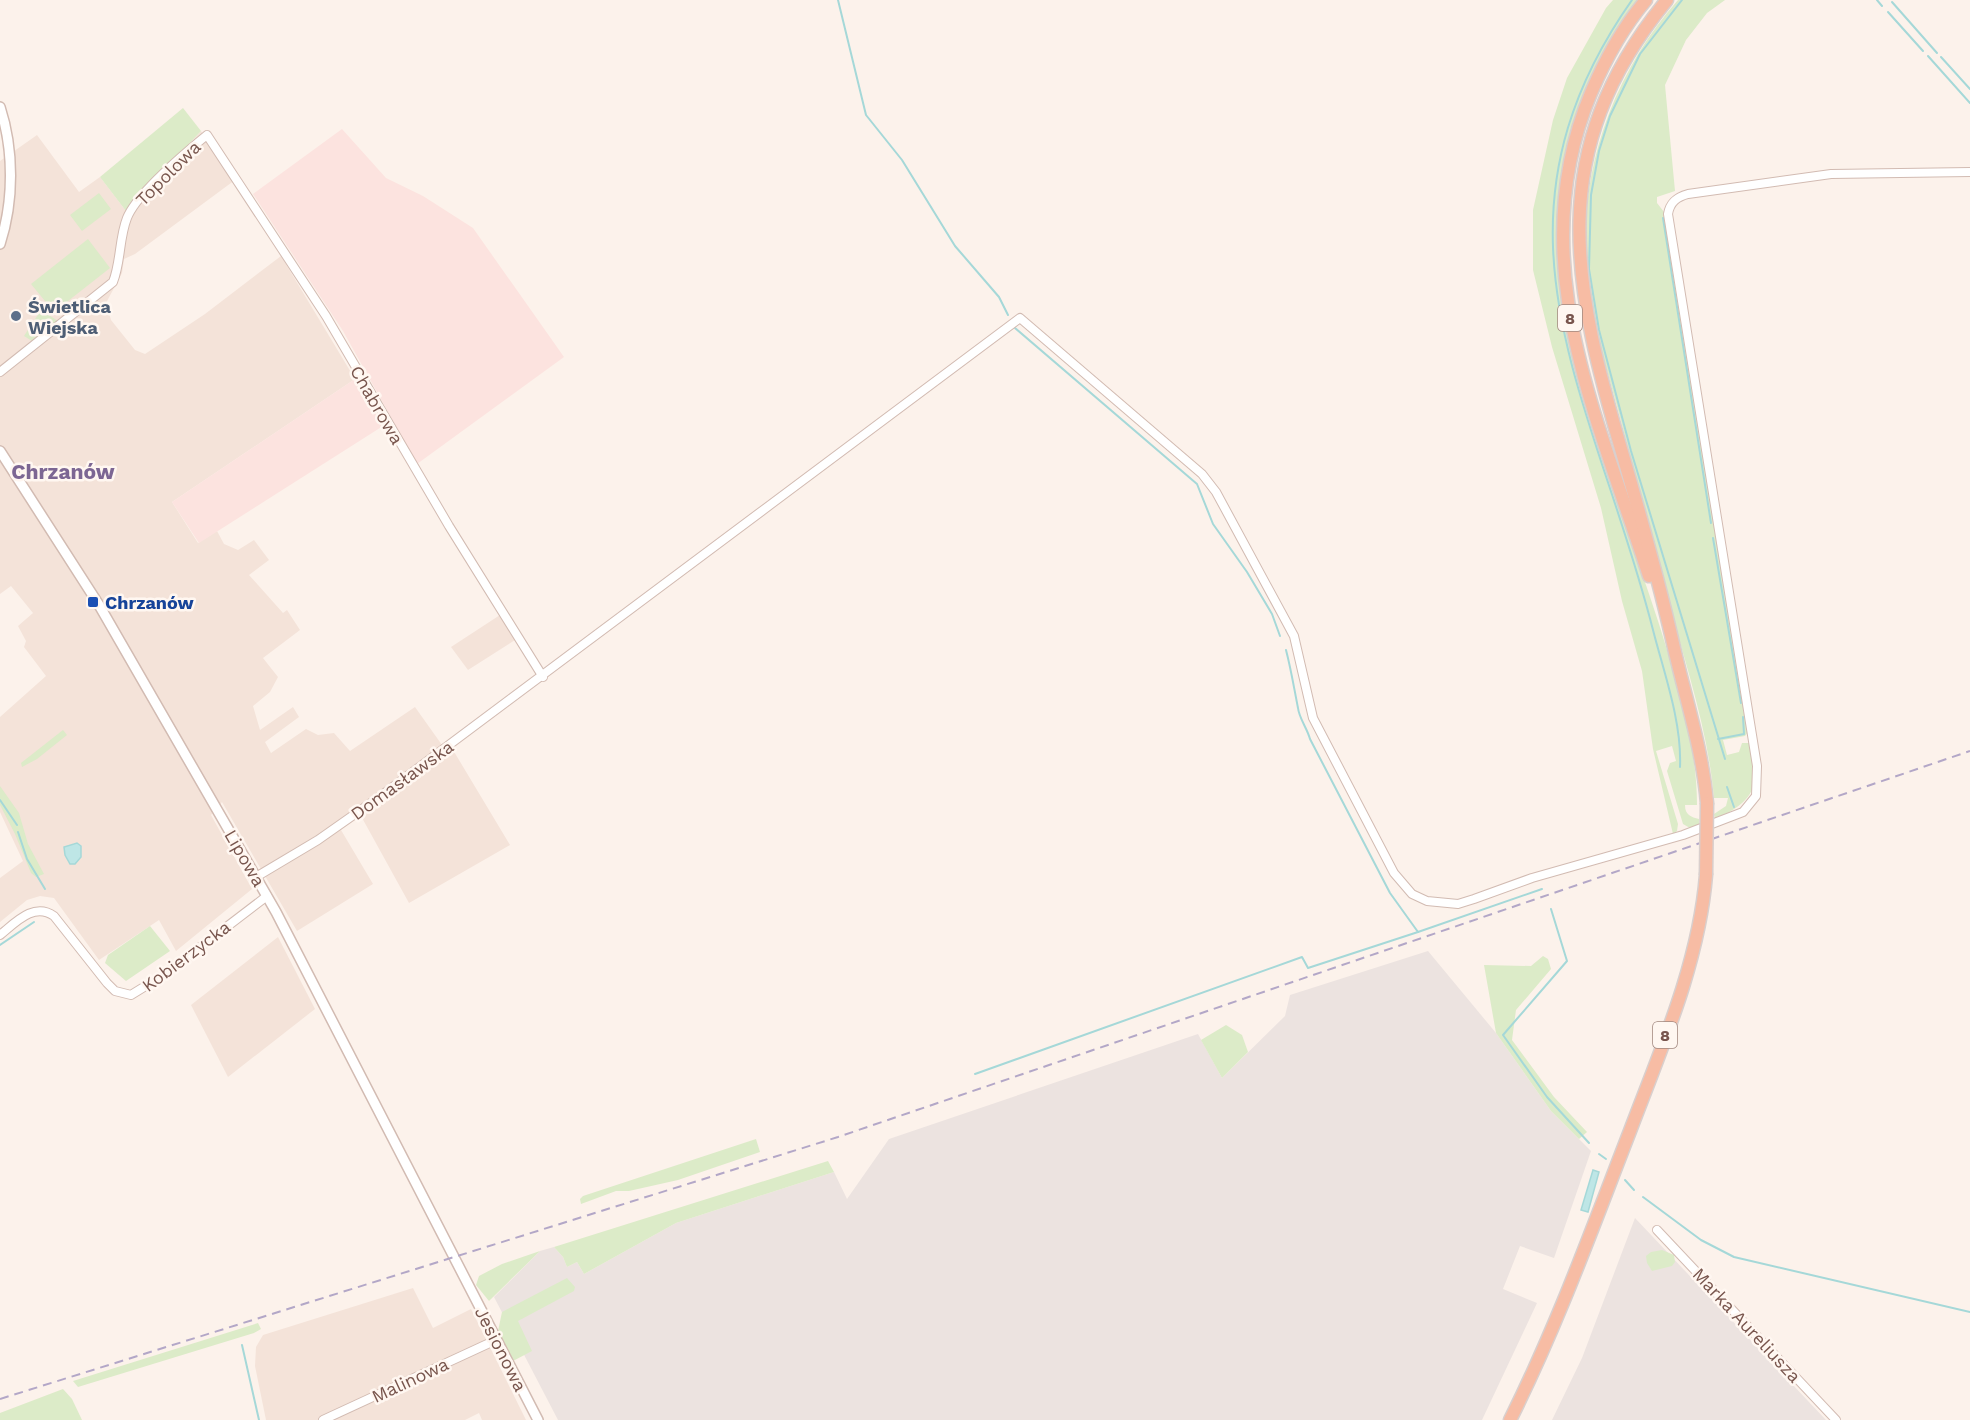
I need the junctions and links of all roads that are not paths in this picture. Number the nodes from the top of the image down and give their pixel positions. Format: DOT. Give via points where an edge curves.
graph roads {
  1 [pos="1646,0"];
  2 [pos="1667,0"];
  3 [pos="0,107"];
  4 [pos="207,135"];
  5 [pos="1970,172"];
  6 [pos="0,244"];
  7 [pos="0,372"];
  8 [pos="0,451"];
  9 [pos="1672,640"];
  10 [pos="543,677"];
  11 [pos="256,876"];
  12 [pos="267,896"];
  13 [pos="0,935"];
  14 [pos="1657,1230"];
  15 [pos="465,1279"];
  16 [pos="496,1340"];
  17 [pos="323,1420"];
  18 [pos="538,1420"];
  19 [pos="1510,1420"];
  20 [pos="1836,1420"];
  1 -- 9 [label="highway, 8" via="1611,52 1580,124 1565,188 1562,257 1570,321 1591,402"];
  2 -- 9 [label="highway, 8" via="1623,63 1600,115 1583,178 1578,249 1590,339"];
  3 -- 6 [label="street" via="10,186"];
  4 -- 7 [label="street, Topolowa" via="134,204 126,221 113,282"];
  4 -- 10 [label="street, Chabrowa" via="326,316"];
  5 -- 10 [label="street, Domasławska" via="1831,174 1688,194 1669,207 1758,784 1756,796 1743,812 1683,835 1532,878 1458,904 1427,901 1412,894 1394,873 1313,718 1294,636 1216,492 1202,474 1020,318"];
  8 -- 11 [label="street, Lipowa" via="99,605"];
  9 -- 19 [label="highway, 8, bridge" via="1698,737 1707,803 1702,908 1691,957 1646,1090 1560,1313"];
  10 -- 11 [label="street, Domasławska" via="318,840"];
  11 -- 12 [label="street, Lipowa"];
  12 -- 13 [label="street, Kobierzycka" via="165,974 131,995 115,991 107,983 48,911 32,912"];
  12 -- 15 [label="street, Lipowa"];
  14 -- 20 [label="street, Marka Aureliusza"];
  15 -- 16 [label="street, Jesionowa"];
  16 -- 17 [label="street, Malinowa"];
  16 -- 18 [label="street, Jesionowa"];
}
